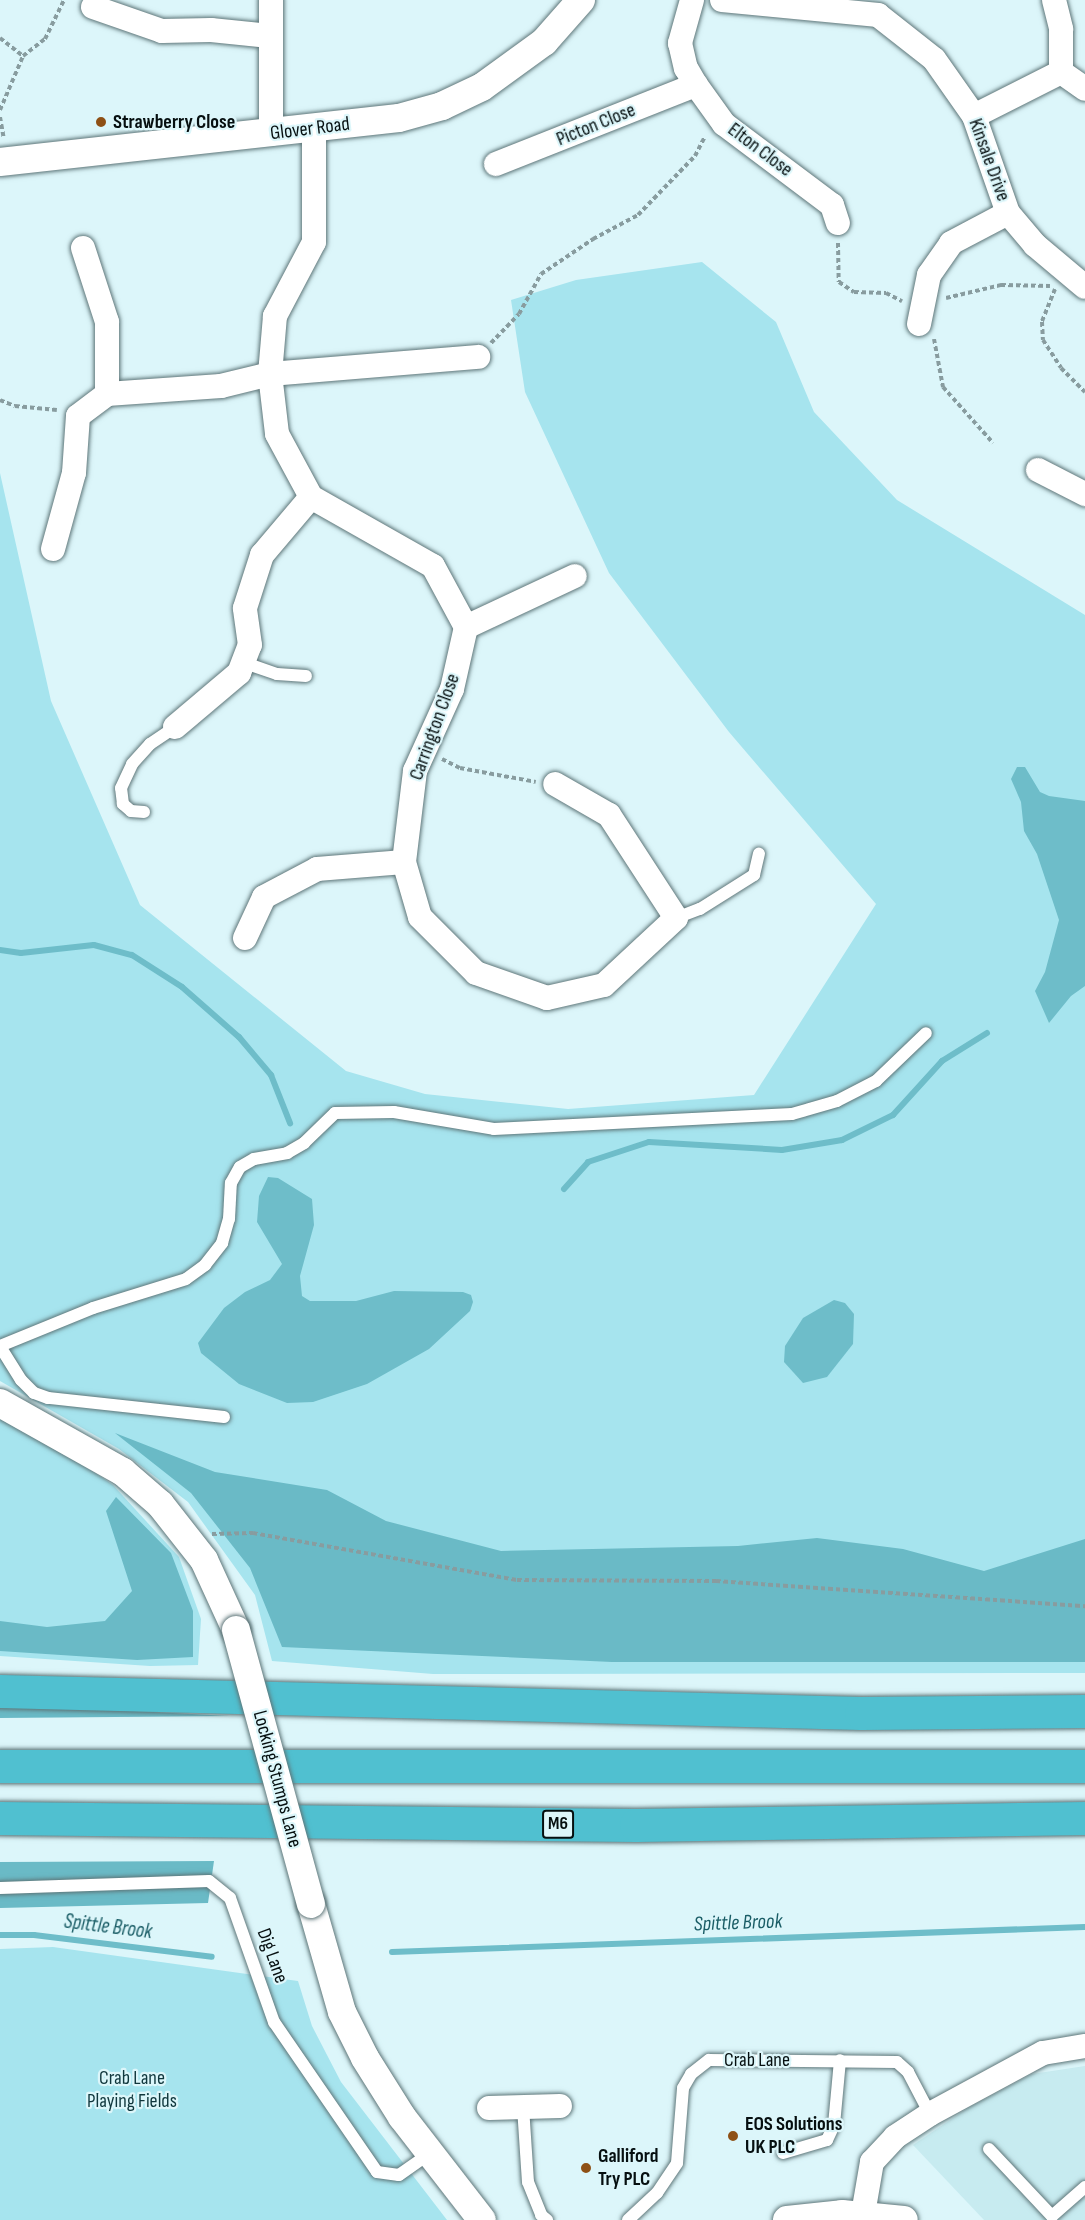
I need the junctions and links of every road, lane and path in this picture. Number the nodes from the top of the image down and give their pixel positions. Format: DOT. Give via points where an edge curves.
graph roads {
  1 [pos="64,0"];
  2 [pos="271,0"];
  3 [pos="581,0"];
  4 [pos="692,0"];
  5 [pos="722,0"];
  6 [pos="1054,0"];
  7 [pos="93,7"];
  8 [pos="882,8"];
  9 [pos="270,36"];
  10 [pos="0,38"];
  11 [pos="23,56"];
  12 [pos="1061,72"];
  13 [pos="696,85"];
  14 [pos="1085,89"];
  15 [pos="0,110"];
  16 [pos="716,114"];
  17 [pos="974,116"];
  18 [pos="314,130"];
  19 [pos="270,134"];
  20 [pos="0,162"];
  21 [pos="496,164"];
  22 [pos="1008,213"];
  23 [pos="838,223"];
  24 [pos="83,248"];
  25 [pos="1085,287"];
  26 [pos="920,320"];
  27 [pos="478,357"];
  28 [pos="270,374"];
  29 [pos="1085,392"];
  30 [pos="0,400"];
  31 [pos="98,400"];
  32 [pos="993,443"];
  33 [pos="1038,470"];
  34 [pos="1085,494"];
  35 [pos="311,497"];
  36 [pos="53,549"];
  37 [pos="575,576"];
  38 [pos="466,627"];
  39 [pos="245,663"];
  40 [pos="306,676"];
  41 [pos="175,727"];
  42 [pos="425,750"];
  43 [pos="555,784"];
  44 [pos="144,812"];
  45 [pos="759,854"];
  46 [pos="404,862"];
  47 [pos="675,918"];
  48 [pos="244,938"];
  49 [pos="926,1033"];
  50 [pos="0,1403"];
  51 [pos="224,1417"];
  52 [pos="186,1534"];
  53 [pos="1085,1606"];
  54 [pos="0,1691"];
  55 [pos="1085,1711"];
  56 [pos="0,1765"];
  57 [pos="1085,1766"];
  58 [pos="10,1818"];
  59 [pos="1085,1818"];
  60 [pos="0,1888"];
  61 [pos="1085,2046"];
  62 [pos="840,2061"];
  63 [pos="560,2106"];
  64 [pos="523,2107"];
  65 [pos="489,2108"];
  66 [pos="930,2114"];
  67 [pos="989,2149"];
  68 [pos="430,2153"];
  69 [pos="783,2153"];
  70 [pos="1085,2187"];
  71 [pos="863,2214"];
  72 [pos="482,2220"];
  73 [pos="547,2220"];
  74 [pos="628,2220"];
  75 [pos="787,2220"];
  76 [pos="904,2220"];
  1 -- 11 [label="path" via="45,39"];
  2 -- 9 [label="street"];
  3 -- 18 [label="street, Glover Road" via="544,42 482,87 442,106 399,118"];
  4 -- 13 [label="street, Elton Close" via="680,43 686,68"];
  5 -- 8 [label="street, Kinsale Drive"];
  6 -- 12 [label="street" via="1060,29"];
  7 -- 9 [label="street" via="162,31 211,30"];
  8 -- 17 [label="street, Kinsale Drive" via="934,60"];
  9 -- 19 [label="street"];
  10 -- 11 [label="path"];
  11 -- 15 [label="path"];
  12 -- 14 [label="street"];
  12 -- 17 [label="street"];
  13 -- 16 [label="street, Elton Close"];
  13 -- 21 [label="street, Picton Close"];
  16 -- 23 [label="street, Elton Close" via="740,137 832,205"];
  16 -- 27 [label="path" via="695,156 638,215 541,274 519,314"];
  17 -- 22 [label="street, Kinsale Drive"];
  18 -- 19 [label="street, Glover Road"];
  18 -- 28 [label="street" via="314,242 275,316"];
  19 -- 20 [label="street, Glover Road"];
  22 -- 25 [label="street, Kinsale Drive" via="1035,245"];
  22 -- 26 [label="street" via="951,243 929,274"];
  23 -- 26 [label="path" via="839,282 854,292 886,293"];
  24 -- 31 [label="street" via="107,322"];
  26 -- 29 [label="path" via="955,298 1001,285 1056,285 1042,322 1043,340 1061,368"];
  26 -- 32 [label="path" via="943,387"];
  27 -- 28 [label="street"];
  28 -- 31 [label="street" via="221,386"];
  28 -- 35 [label="street" via="277,434"];
  30 -- 31 [label="path" via="41,411"];
  31 -- 36 [label="street" via="78,416 74,473"];
  33 -- 34 [label="street"];
  35 -- 38 [label="street" via="433,566"];
  35 -- 39 [label="street" via="262,555 245,608 250,645"];
  37 -- 38 [label="street"];
  38 -- 42 [label="street, Carrington Close" via="452,689"];
  39 -- 40 [label="lane" via="277,674"];
  39 -- 41 [label="street" via="239,673"];
  41 -- 44 [label="lane" via="150,744 132,764 121,788 123,804 131,811"];
  42 -- 43 [label="path" via="460,768"];
  42 -- 46 [label="street, Carrington Close" via="415,771"];
  43 -- 47 [label="street" via="609,815"];
  45 -- 47 [label="lane" via="754,875 700,909"];
  46 -- 47 [label="street, Carrington Close" via="420,917 476,973 547,998 604,986"];
  46 -- 48 [label="street" via="317,868 264,897"];
  49 -- 51 [label="lane" via="876,1081 837,1101 792,1114 494,1129 403,1113 336,1113 304,1143 286,1153 254,1159 240,1167 231,1183 229,1219 222,1243 195,1272 0,1346 21,1380 34,1393 48,1398"];
  50 -- 52 [label="street, Locking Stumps Lane" via="123,1472 160,1504"];
  52 -- 53 [label="path" via="253,1533 517,1580 716,1581"];
  52 -- 68 [label="street, Locking Stumps Lane, bridge" via="222,1593 236,1630 342,2012 364,2058"];
  54 -- 55 [label="highway" via="837,1713"];
  56 -- 57 [label="highway"];
  58 -- 59 [label="highway, M6" via="636,1825"];
  60 -- 68 [label="lane, Dig Lane" via="209,1881 230,1898 274,2022 377,2172 399,2175"];
  61 -- 66 [label="street" via="1043,2053"];
  62 -- 66 [label="lane, Crab Lane" via="897,2062 908,2072"];
  62 -- 69 [label="lane" via="834,2125 827,2140"];
  62 -- 74 [label="lane, Crab Lane" via="710,2060 691,2074 683,2088 677,2163 657,2193"];
  63 -- 64 [label="street"];
  64 -- 65 [label="street"];
  64 -- 73 [label="lane" via="528,2182 541,2215"];
  66 -- 71 [label="street" via="877,2154 869,2171"];
  67 -- 70 [label="lane" via="1052,2216"];
  68 -- 72 [label="street, Locking Stumps Lane"];
  71 -- 75 [label="street"];
  71 -- 76 [label="street"];
}
